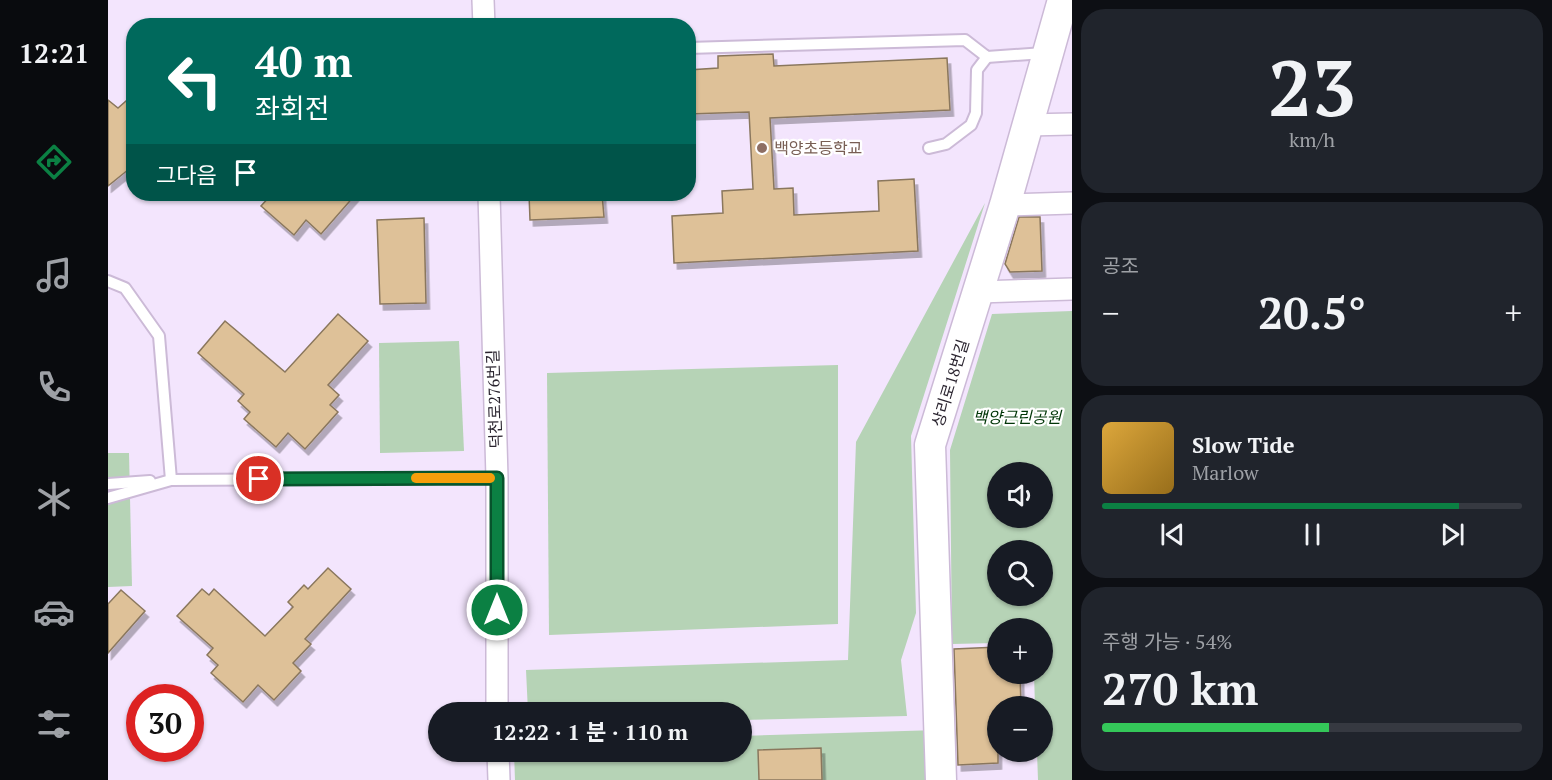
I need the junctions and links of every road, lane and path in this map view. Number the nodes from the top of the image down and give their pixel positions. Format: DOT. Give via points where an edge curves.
graph roads {
  1 [pos="483,0"];
  2 [pos="1064,0"];
  3 [pos="484,18"];
  4 [pos="1057,44"];
  5 [pos="696,48"];
  6 [pos="987,57"];
  7 [pos="1072,124"];
  8 [pos="1027,125"];
  9 [pos="929,148"];
  10 [pos="489,201"];
  11 [pos="1072,203"];
  12 [pos="1005,205"];
  13 [pos="108,281"];
  14 [pos="1072,289"];
  15 [pos="978,292"];
  16 [pos="497,478"];
  17 [pos="171,480"];
  18 [pos="108,484"];
  19 [pos="108,498"];
  20 [pos="497,702"];
  21 [pos="498,762"];
  22 [pos="499,780"];
  23 [pos="941,780"];
  1 -- 3 [label="street"];
  2 -- 4 [label="street, 상리로18번길"];
  4 -- 6 [label="lane"];
  4 -- 8 [label="street, 상리로18번길"];
  5 -- 6 [label="lane" via="965,40"];
  6 -- 9 [label="lane" via="977,70 976,113 971,125 946,144"];
  7 -- 8 [label="street"];
  8 -- 12 [label="street, 상리로18번길"];
  10 -- 16 [label="street, 덕천로276번길"];
  11 -- 12 [label="street"];
  12 -- 15 [label="street, 상리로18번길"];
  13 -- 17 [label="lane" via="125,288 159,336"];
  14 -- 15 [label="street"];
  15 -- 23 [label="street, 상리로18번길" via="930,445"];
  16 -- 17 [label="lane"];
  16 -- 20 [label="street, 덕천로276번길"];
  17 -- 18 [label="lane"];
  17 -- 19 [label="lane"];
  21 -- 22 [label="street"];
}
